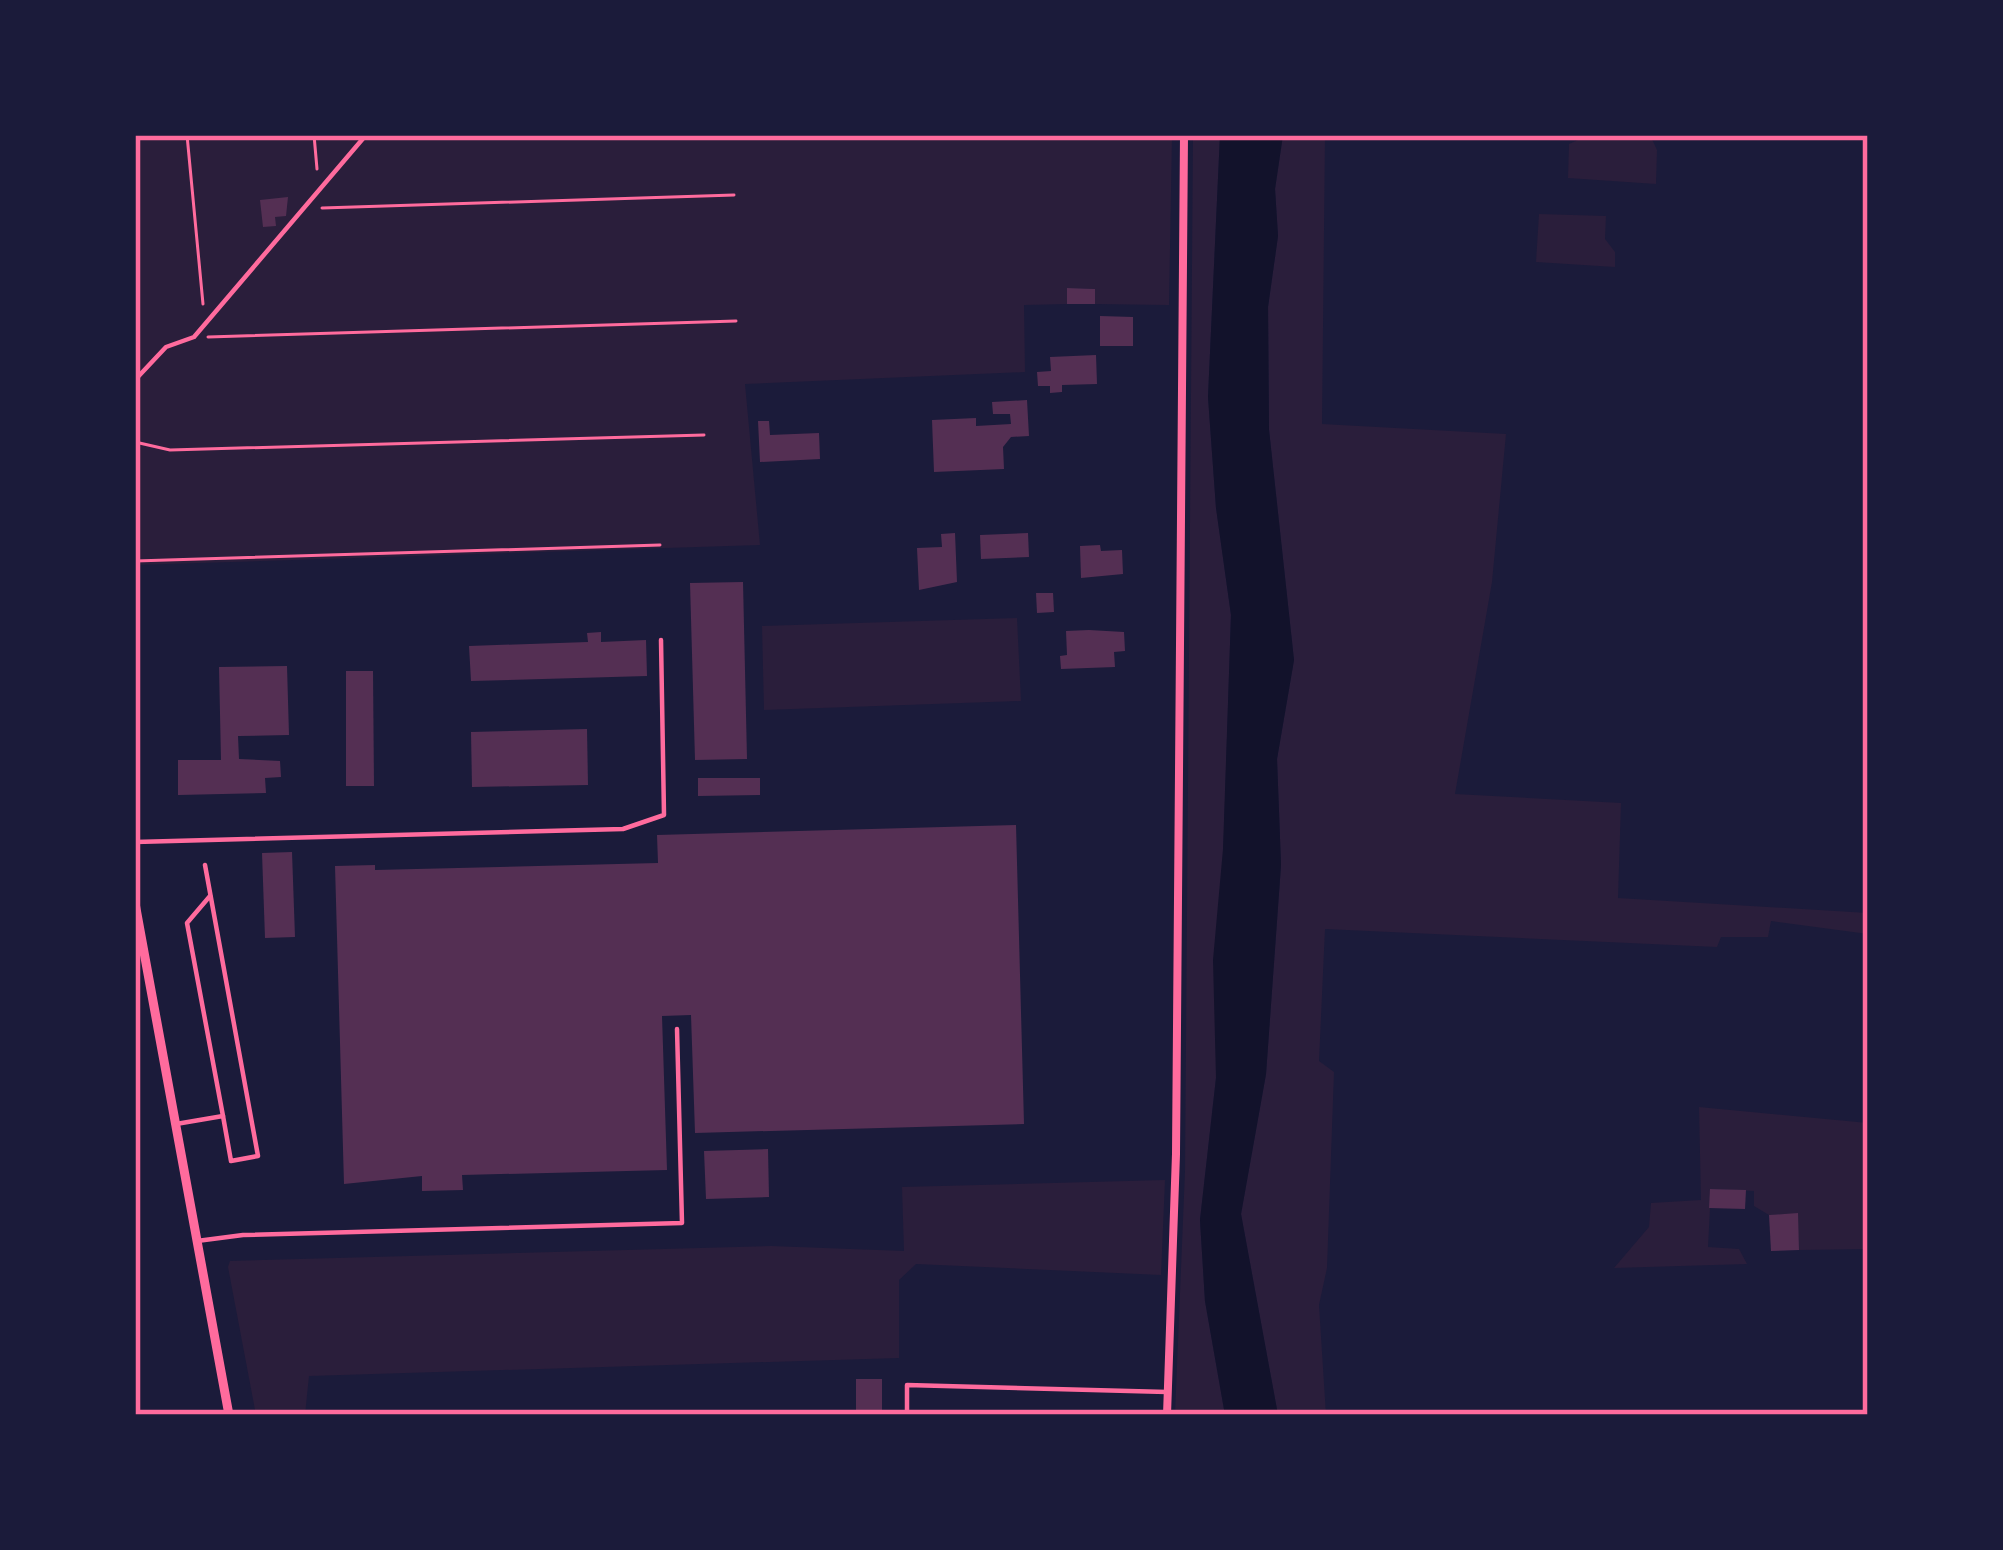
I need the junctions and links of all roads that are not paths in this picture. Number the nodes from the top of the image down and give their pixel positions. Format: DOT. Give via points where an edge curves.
graph roads {
  1 [pos="366,135"];
  2 [pos="1184,135"];
  3 [pos="135,380"];
  4 [pos="661,640"];
  5 [pos="135,842"];
  6 [pos="205,865"];
  7 [pos="210,896"];
  8 [pos="135,903"];
  9 [pos="677,1029"];
  10 [pos="223,1116"];
  11 [pos="176,1124"];
  12 [pos="197,1241"];
  13 [pos="1167,1392"];
  14 [pos="229,1415"];
  15 [pos="907,1415"];
  16 [pos="1167,1415"];
  1 -- 3 [label="lane" via="194,337 166,347"];
  2 -- 13 [label="street"];
  4 -- 5 [label="lane" via="664,815 623,830"];
  6 -- 7 [label="lane"];
  7 -- 10 [label="lane" via="187,923"];
  7 -- 10 [label="lane" via="258,1156 231,1161"];
  8 -- 11 [label="street"];
  9 -- 12 [label="lane" via="682,1223"];
  10 -- 11 [label="lane"];
  11 -- 12 [label="street"];
  12 -- 14 [label="street"];
  13 -- 15 [label="lane" via="907,1385"];
  13 -- 16 [label="street"];
}
